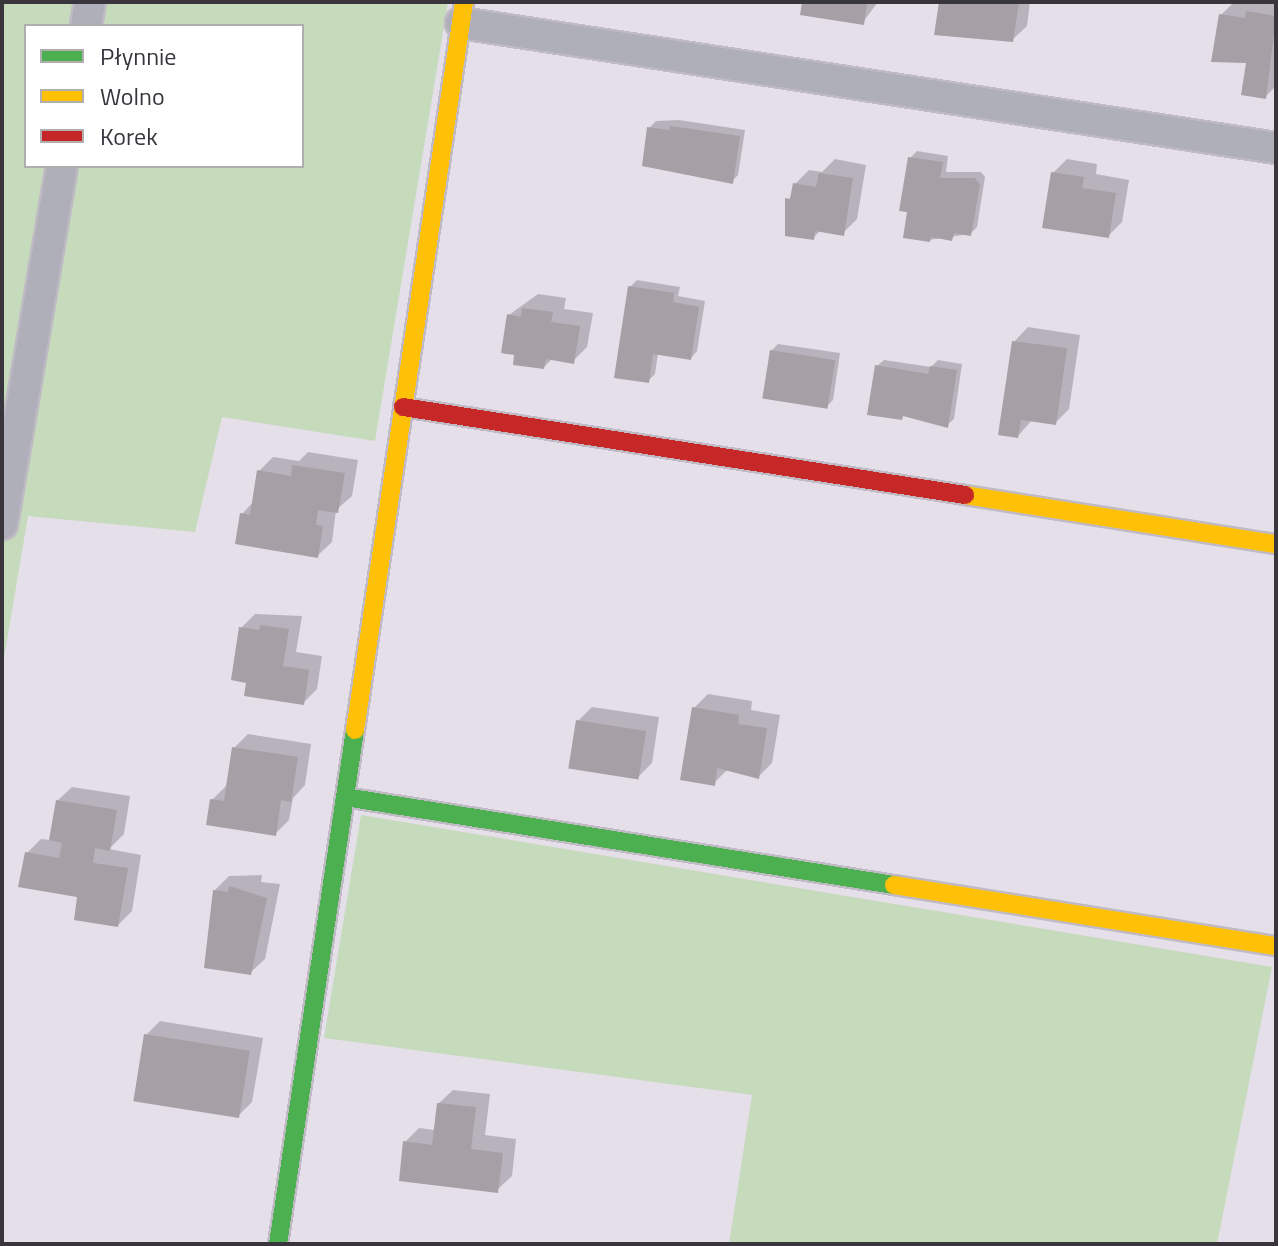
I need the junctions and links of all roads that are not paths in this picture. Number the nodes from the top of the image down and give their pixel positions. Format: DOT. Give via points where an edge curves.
graph roads {
  1 [pos="90,2"];
  2 [pos="463,12"];
  3 [pos="86,24"];
  4 [pos="1276,148"];
  5 [pos="62,168"];
  6 [pos="403,407"];
  7 [pos="2,524"];
  8 [pos="1276,544"];
  9 [pos="345,797"];
  10 [pos="1276,946"];
  11 [pos="278,1244"];
  1 -- 3 [label="street"];
  2 -- 4 [label="street"];
  2 -- 6 [label="street"];
  5 -- 7 [label="street"];
  6 -- 8 [label="street"];
  6 -- 9 [label="street"];
  9 -- 10 [label="street"];
  9 -- 11 [label="street"];
}
